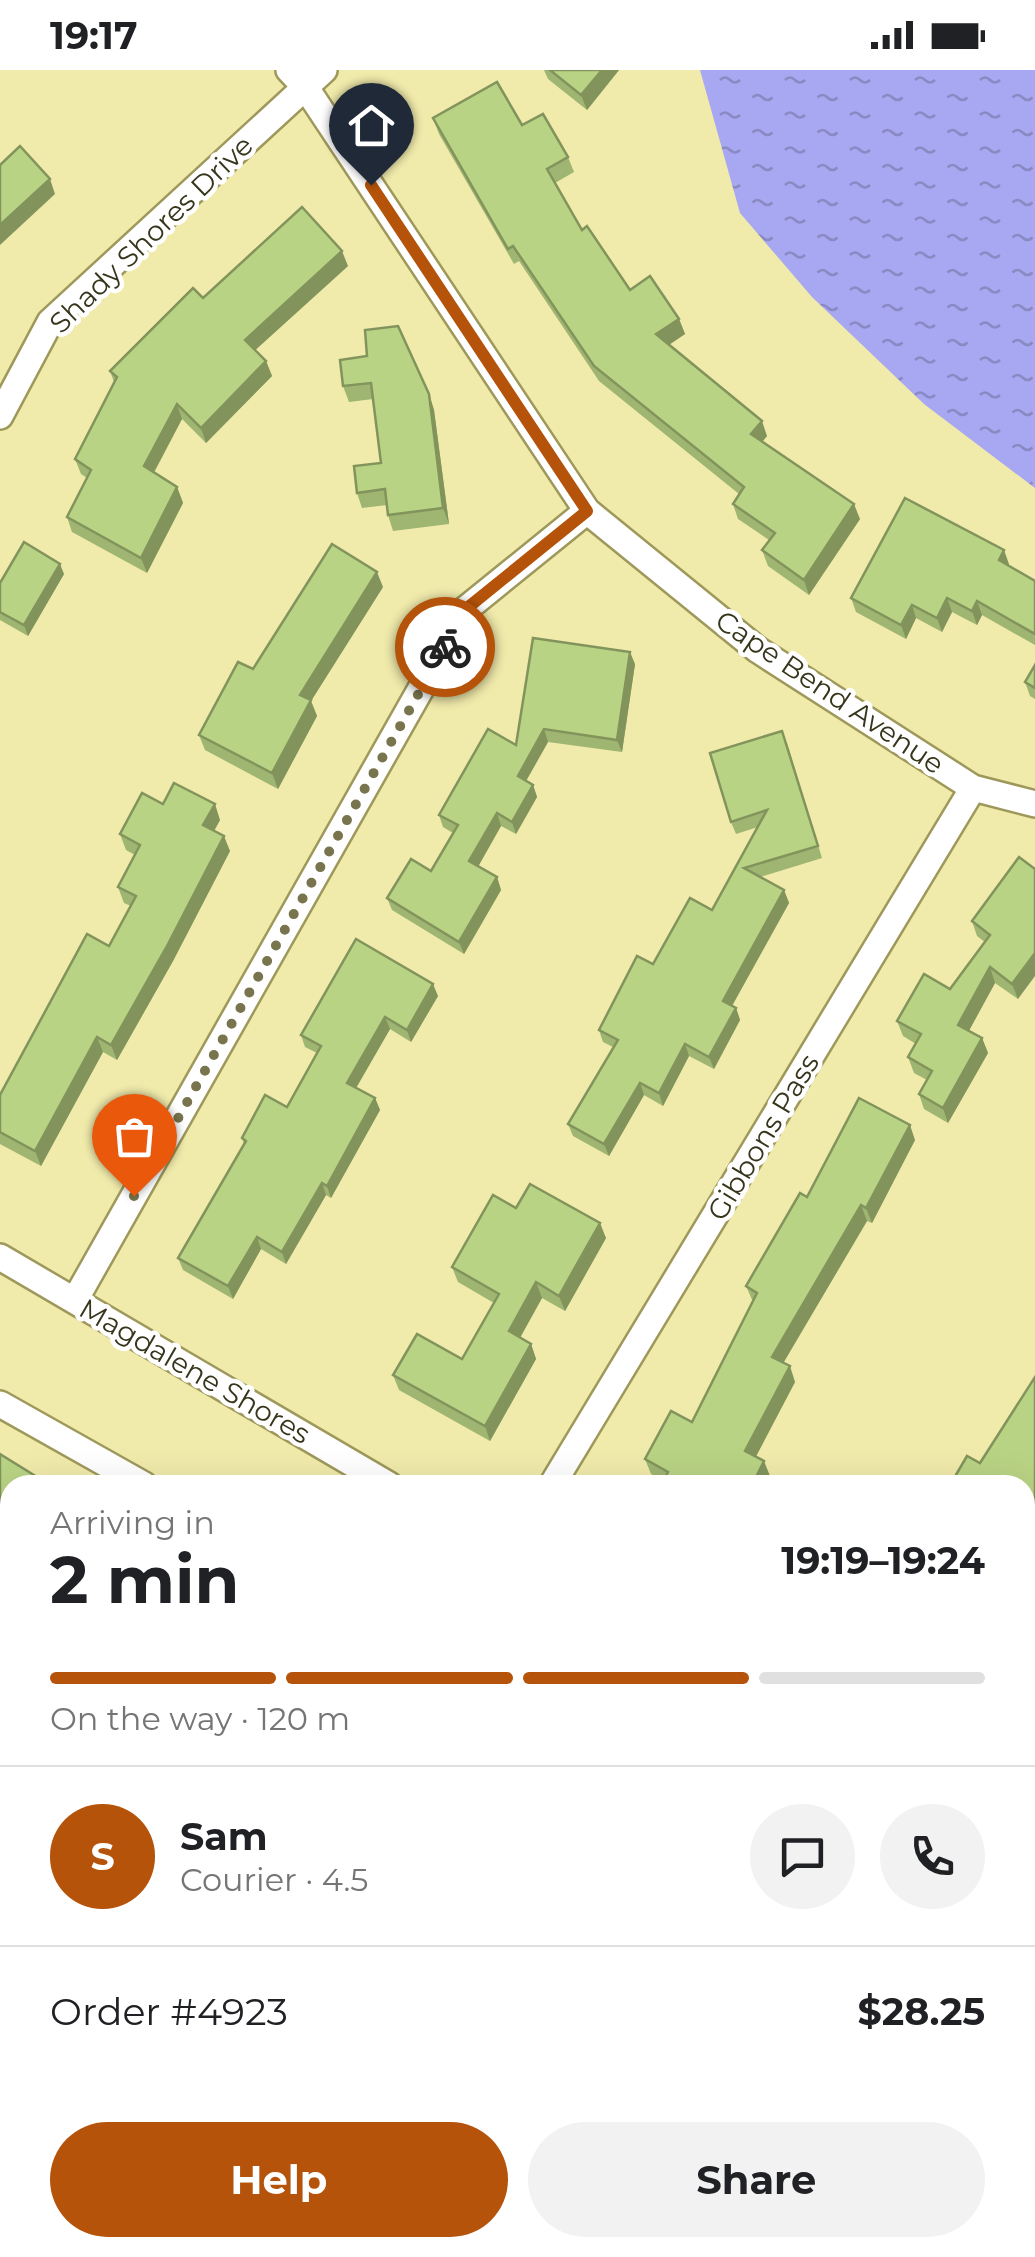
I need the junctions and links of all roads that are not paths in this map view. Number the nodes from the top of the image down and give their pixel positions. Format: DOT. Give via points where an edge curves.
graph roads {
  1 [pos="306,76"];
  2 [pos="0,416"];
  3 [pos="587,511"];
  4 [pos="973,788"];
  5 [pos="1035,804"];
  6 [pos="0,1256"];
  7 [pos="75,1300"];
  8 [pos="0,1404"];
  9 [pos="126,1475"];
  10 [pos="372,1475"];
  11 [pos="558,1475"];
  1 -- 2 [label="street, Shady Shores Drive" via="50,322"];
  1 -- 3 [label="street, Cape Bend Avenue"];
  3 -- 4 [label="street, Cape Bend Avenue" via="758,650"];
  3 -- 7 [label="street" via="466,609"];
  4 -- 5 [label="street, Cape Bend Avenue"];
  4 -- 11 [label="street, Gibbons Pass"];
  6 -- 7 [label="street, Magdalene Shores"];
  7 -- 10 [label="street, Magdalene Shores"];
  8 -- 9 [label="street"];
}
